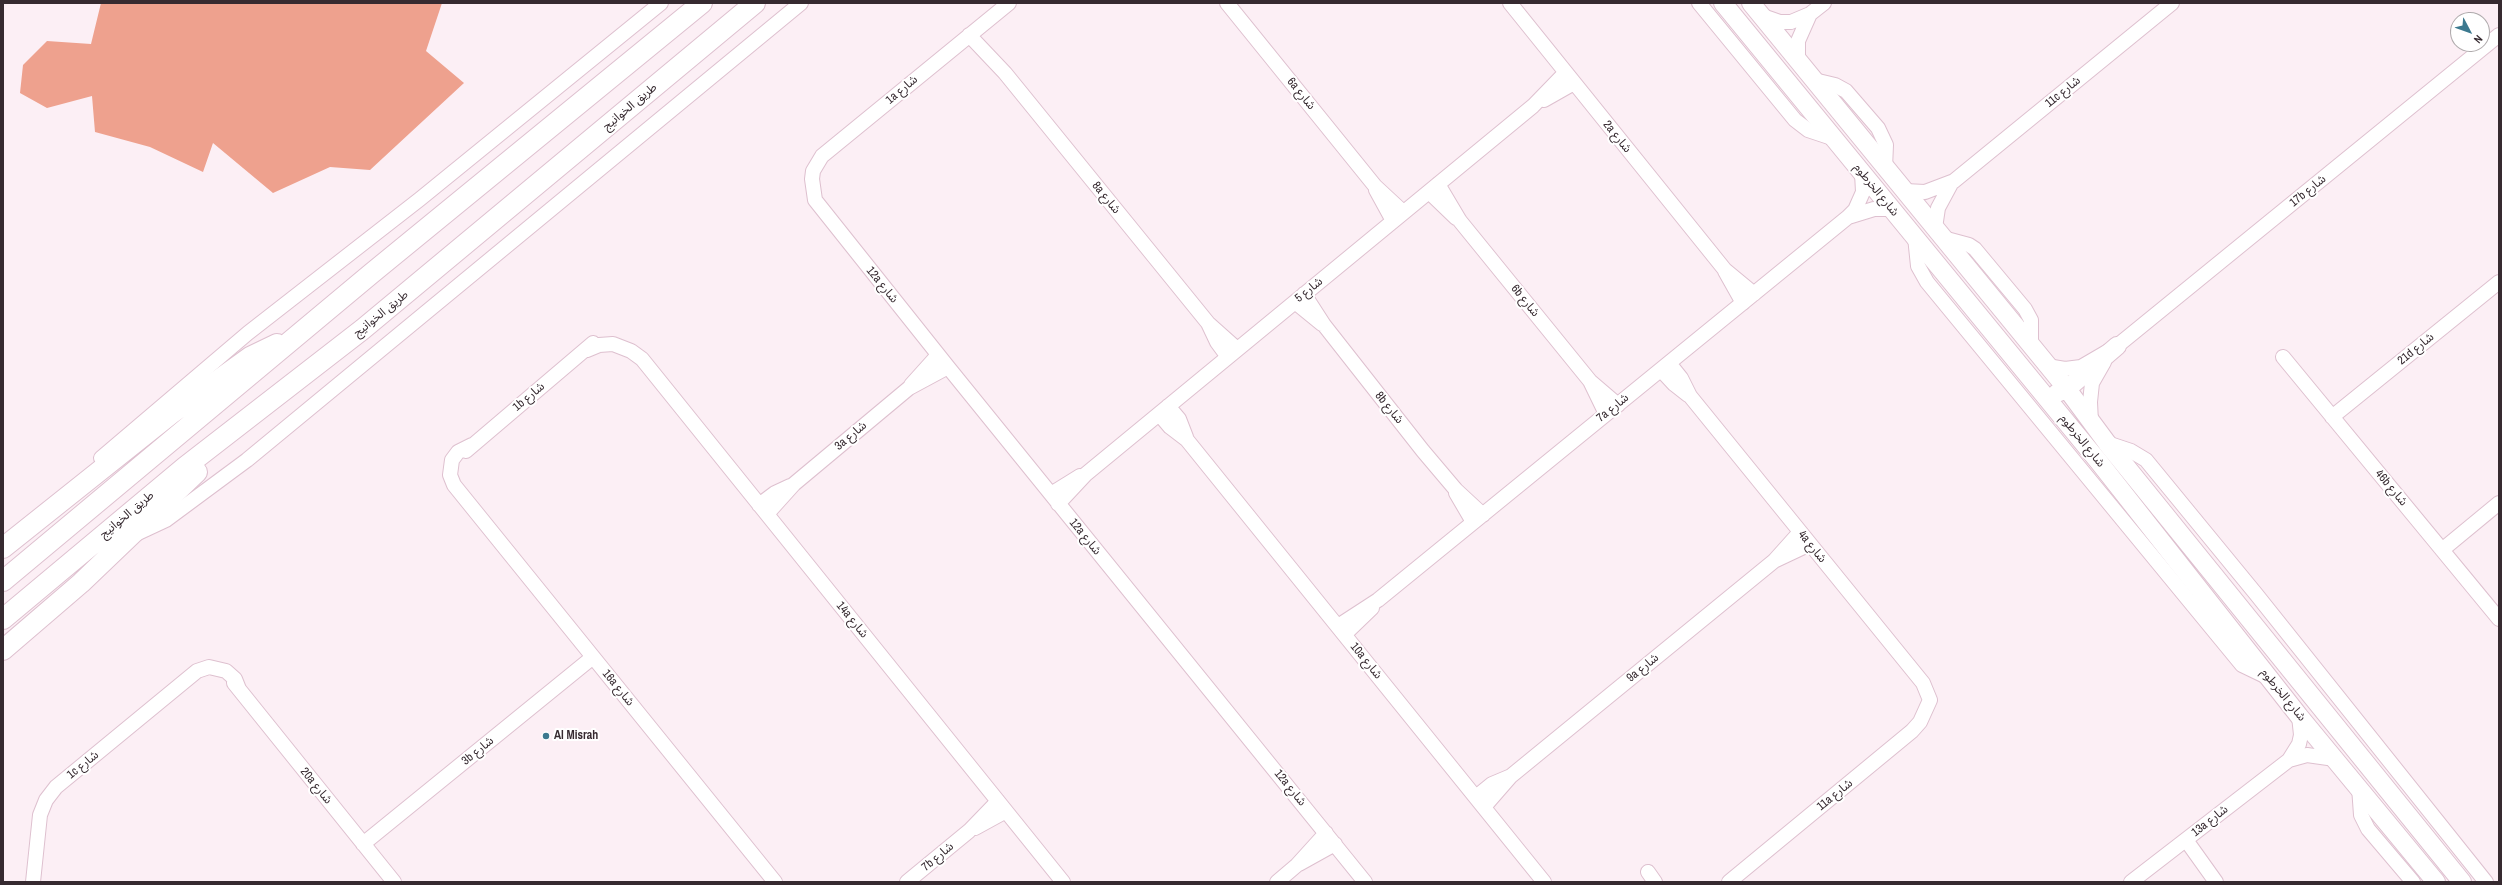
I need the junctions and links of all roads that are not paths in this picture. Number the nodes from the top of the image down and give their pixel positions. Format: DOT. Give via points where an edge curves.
graph roads {
  1 [pos="661,3"];
  2 [pos="702,3"];
  3 [pos="755,3"];
  4 [pos="802,3"];
  5 [pos="1009,3"];
  6 [pos="1227,3"];
  7 [pos="1510,3"];
  8 [pos="1699,3"];
  9 [pos="1723,3"];
  10 [pos="1824,3"];
  11 [pos="2172,3"];
  12 [pos="1754,6"];
  13 [pos="1810,14"];
  14 [pos="973,32"];
  15 [pos="2499,35"];
  16 [pos="1798,62"];
  17 [pos="1569,78"];
  18 [pos="1835,139"];
  19 [pos="1862,173"];
  20 [pos="1954,181"];
  21 [pos="812,188"];
  22 [pos="1433,188"];
  23 [pos="1905,191"];
  24 [pos="1891,209"];
  25 [pos="1398,217"];
  26 [pos="1848,217"];
  27 [pos="1939,233"];
  28 [pos="1914,237"];
  29 [pos="1725,270"];
  30 [pos="2499,282"];
  31 [pos="1754,294"];
  32 [pos="1300,298"];
  33 [pos="1743,303"];
  34 [pos="1970,303"];
  35 [pos="613,340"];
  36 [pos="291,342"];
  37 [pos="2117,346"];
  38 [pos="1233,353"];
  39 [pos="938,355"];
  40 [pos="2283,357"];
  41 [pos="1665,366"];
  42 [pos="2047,366"];
  43 [pos="948,368"];
  44 [pos="1590,382"];
  45 [pos="909,388"];
  46 [pos="2067,389"];
  47 [pos="1618,405"];
  48 [pos="1164,410"];
  49 [pos="1606,414"];
  50 [pos="2332,417"];
  51 [pos="244,421"];
  52 [pos="2091,422"];
  53 [pos="2107,443"];
  54 [pos="454,466"];
  55 [pos="1054,499"];
  56 [pos="2499,503"];
  57 [pos="763,510"];
  58 [pos="40,518"];
  59 [pos="1478,518"];
  60 [pos="1800,532"];
  61 [pos="133,534"];
  62 [pos="1810,544"];
  63 [pos="3,548"];
  64 [pos="2442,550"];
  65 [pos="1774,561"];
  66 [pos="3,581"];
  67 [pos="3,619"];
  68 [pos="2499,619"];
  69 [pos="1341,630"];
  70 [pos="3,650"];
  71 [pos="593,657"];
  72 [pos="215,671"];
  73 [pos="2270,679"];
  74 [pos="1930,700"];
  75 [pos="2299,716"];
  76 [pos="2335,759"];
  77 [pos="2289,760"];
  78 [pos="2358,787"];
  79 [pos="1480,802"];
  80 [pos="1002,806"];
  81 [pos="1326,833"];
  82 [pos="2186,840"];
  83 [pos="363,844"];
  84 [pos="1335,844"];
  85 [pos="1297,865"];
  86 [pos="2133,881"];
  87 [pos="32,882"];
  88 [pos="394,882"];
  89 [pos="774,882"];
  90 [pos="907,882"];
  91 [pos="1063,882"];
  92 [pos="1277,882"];
  93 [pos="1365,882"];
  94 [pos="1544,882"];
  95 [pos="1729,882"];
  96 [pos="2216,882"];
  97 [pos="2413,882"];
  98 [pos="2436,882"];
  99 [pos="2462,882"];
  100 [pos="2486,882"];
  1 -- 58 [label="street" via="416,203 338,261 236,343 56,497"];
  2 -- 36 [label="highway"];
  3 -- 51 [label="highway, طريق الخوانيج" via="363,329"];
  4 -- 61 [label="street" via="247,460 166,520"];
  5 -- 14 [label="street, 1a شارع"];
  6 -- 25 [label="street, 6a شارع"];
  7 -- 17 [label="street, 2a شارع"];
  8 -- 18 [label="street" via="1795,120 1808,130"];
  9 -- 18 [label="main road, شارع الخرطوم"];
  10 -- 13 [label="street"];
  11 -- 20 [label="street, 11c شارع"];
  12 -- 13 [label="street" via="1780,22 1791,22"];
  12 -- 16 [label="main road, شارع الخرطوم"];
  13 -- 16 [label="street" via="1798,41"];
  14 -- 21 [label="street, 1a شارع" via="822,156 813,171"];
  14 -- 38 [label="street, 8a شارع" via="1208,323 1217,342"];
  15 -- 37 [label="street, 17b شارع"];
  16 -- 23 [label="main road, شارع الخرطوم"];
  17 -- 22 [label="street, شارع 5"];
  17 -- 29 [label="street, 2a شارع"];
  18 -- 19 [label="main road, شارع الخرطوم"];
  19 -- 24 [label="main road, شارع الخرطوم"];
  19 -- 26 [label="street, 7a شارع" via="1863,192 1855,210"];
  20 -- 23 [label="street, 11c شارع" via="1935,190"];
  20 -- 27 [label="street, 11c شارع" via="1938,208"];
  21 -- 39 [label="street, 12a شارع" via="821,210"];
  22 -- 25 [label="street, شارع 5"];
  22 -- 44 [label="street, 6b شارع"];
  23 -- 27 [label="main road, شارع الخرطوم"];
  24 -- 26 [label="street, 7a شارع" via="1874,209"];
  24 -- 28 [label="main road, شارع الخرطوم"];
  25 -- 32 [label="street, شارع 5"];
  26 -- 31 [label="street, 7a شارع"];
  27 -- 42 [label="main road, شارع الخرطوم"];
  28 -- 34 [label="main road, شارع الخرطوم"];
  28 -- 73 [label="street" via="1920,272 1932,288 2242,665"];
  29 -- 31 [label="street, 2a شارع"];
  29 -- 33 [label="street, 2a شارع"];
  30 -- 50 [label="street, 21d شارع"];
  31 -- 33 [label="street, 7a شارع"];
  32 -- 38 [label="street, شارع 5"];
  32 -- 59 [label="street, 8b شارع" via="1456,490 1463,508"];
  33 -- 41 [label="street, 7a شارع"];
  34 -- 46 [label="main road" via="1987,314 2052,390 2059,393"];
  34 -- 73 [label="main road, شارع الخرطوم"];
  35 -- 54 [label="street, 1b شارع" via="587,350 472,445"];
  35 -- 57 [label="street, 14a شارع" via="623,338 632,344"];
  36 -- 58 [label="highway" via="265,348 250,357 171,414"];
  36 -- 66 [label="highway"];
  37 -- 42 [label="street, 17b شارع" via="2081,367 2065,369"];
  37 -- 46 [label="main road"];
  37 -- 52 [label="street, 17b شارع" via="2101,366 2092,383"];
  38 -- 48 [label="street, شارع 5"];
  39 -- 43 [label="street, 12a شارع"];
  39 -- 45 [label="street, 3a شارع"];
  40 -- 50 [label="street, 46b شارع"];
  41 -- 47 [label="street, 7a شارع"];
  41 -- 60 [label="street, 4a شارع" via="1681,378 1690,396"];
  42 -- 46 [label="main road, شارع الخرطوم"];
  43 -- 45 [label="street, 3a شارع"];
  43 -- 55 [label="street, 12a شارع"];
  44 -- 47 [label="street, 6b شارع"];
  44 -- 49 [label="street, 6b شارع"];
  45 -- 57 [label="street, 3a شارع"];
  46 -- 52 [label="main road, شارع الخرطوم"];
  47 -- 49 [label="street, 7a شارع"];
  48 -- 55 [label="street, شارع 5"];
  48 -- 69 [label="street, 10a شارع" via="1179,419 1187,440"];
  49 -- 59 [label="street, 7a شارع"];
  50 -- 64 [label="street, 46b شارع"];
  51 -- 61 [label="highway" via="198,471"];
  51 -- 67 [label="highway, طريق الخوانيج"];
  52 -- 53 [label="main road, شارع الخرطوم"];
  53 -- 99 [label="main road, شارع الخرطوم"];
  53 -- 100 [label="street" via="2132,451 2146,460"];
  54 -- 71 [label="street, 16a شارع" via="452,481"];
  55 -- 81 [label="street, 12a شارع"];
  56 -- 64 [label="street"];
  57 -- 80 [label="street, 14a شارع"];
  58 -- 63 [label="highway"];
  59 -- 69 [label="street, 7a شارع"];
  60 -- 62 [label="street, 4a شارع"];
  60 -- 65 [label="street, 9a شارع"];
  61 -- 70 [label="highway"];
  62 -- 65 [label="street, 9a شارع"];
  62 -- 74 [label="street, 4a شارع" via="1923,683"];
  64 -- 68 [label="street, 46b شارع"];
  65 -- 79 [label="street, 9a شارع" via="1511,776 1492,784"];
  69 -- 79 [label="street, 10a شارع"];
  71 -- 83 [label="street, 3b شارع"];
  71 -- 89 [label="street, 16a شارع"];
  72 -- 83 [label="street, 20a شارع" via="240,689"];
  72 -- 87 [label="street, 1c شارع" via="203,668 188,679 51,793 40,814"];
  73 -- 75 [label="main road, شارع الخرطوم"];
  74 -- 95 [label="street, 11a شارع" via="1920,722 1912,731"];
  75 -- 76 [label="main road, شارع الخرطوم"];
  75 -- 77 [label="street, 13a شارع" via="2301,735 2295,753"];
  76 -- 77 [label="street, 13a شارع" via="2307,755"];
  76 -- 78 [label="main road, شارع الخرطوم"];
  77 -- 82 [label="street, 13a شارع"];
  78 -- 97 [label="street" via="2362,815 2368,829"];
  78 -- 98 [label="main road, شارع الخرطوم"];
  79 -- 94 [label="street, 10a شارع"];
  80 -- 90 [label="street, 7b شارع"];
  80 -- 91 [label="street, 14a شارع"];
  81 -- 84 [label="street, 12a شارع"];
  81 -- 85 [label="street"];
  82 -- 86 [label="street, 13a شارع"];
  82 -- 96 [label="street"];
  83 -- 88 [label="street, 20a شارع"];
  84 -- 85 [label="street"];
  84 -- 93 [label="street, 12a شارع"];
  85 -- 92 [label="street"];
}
